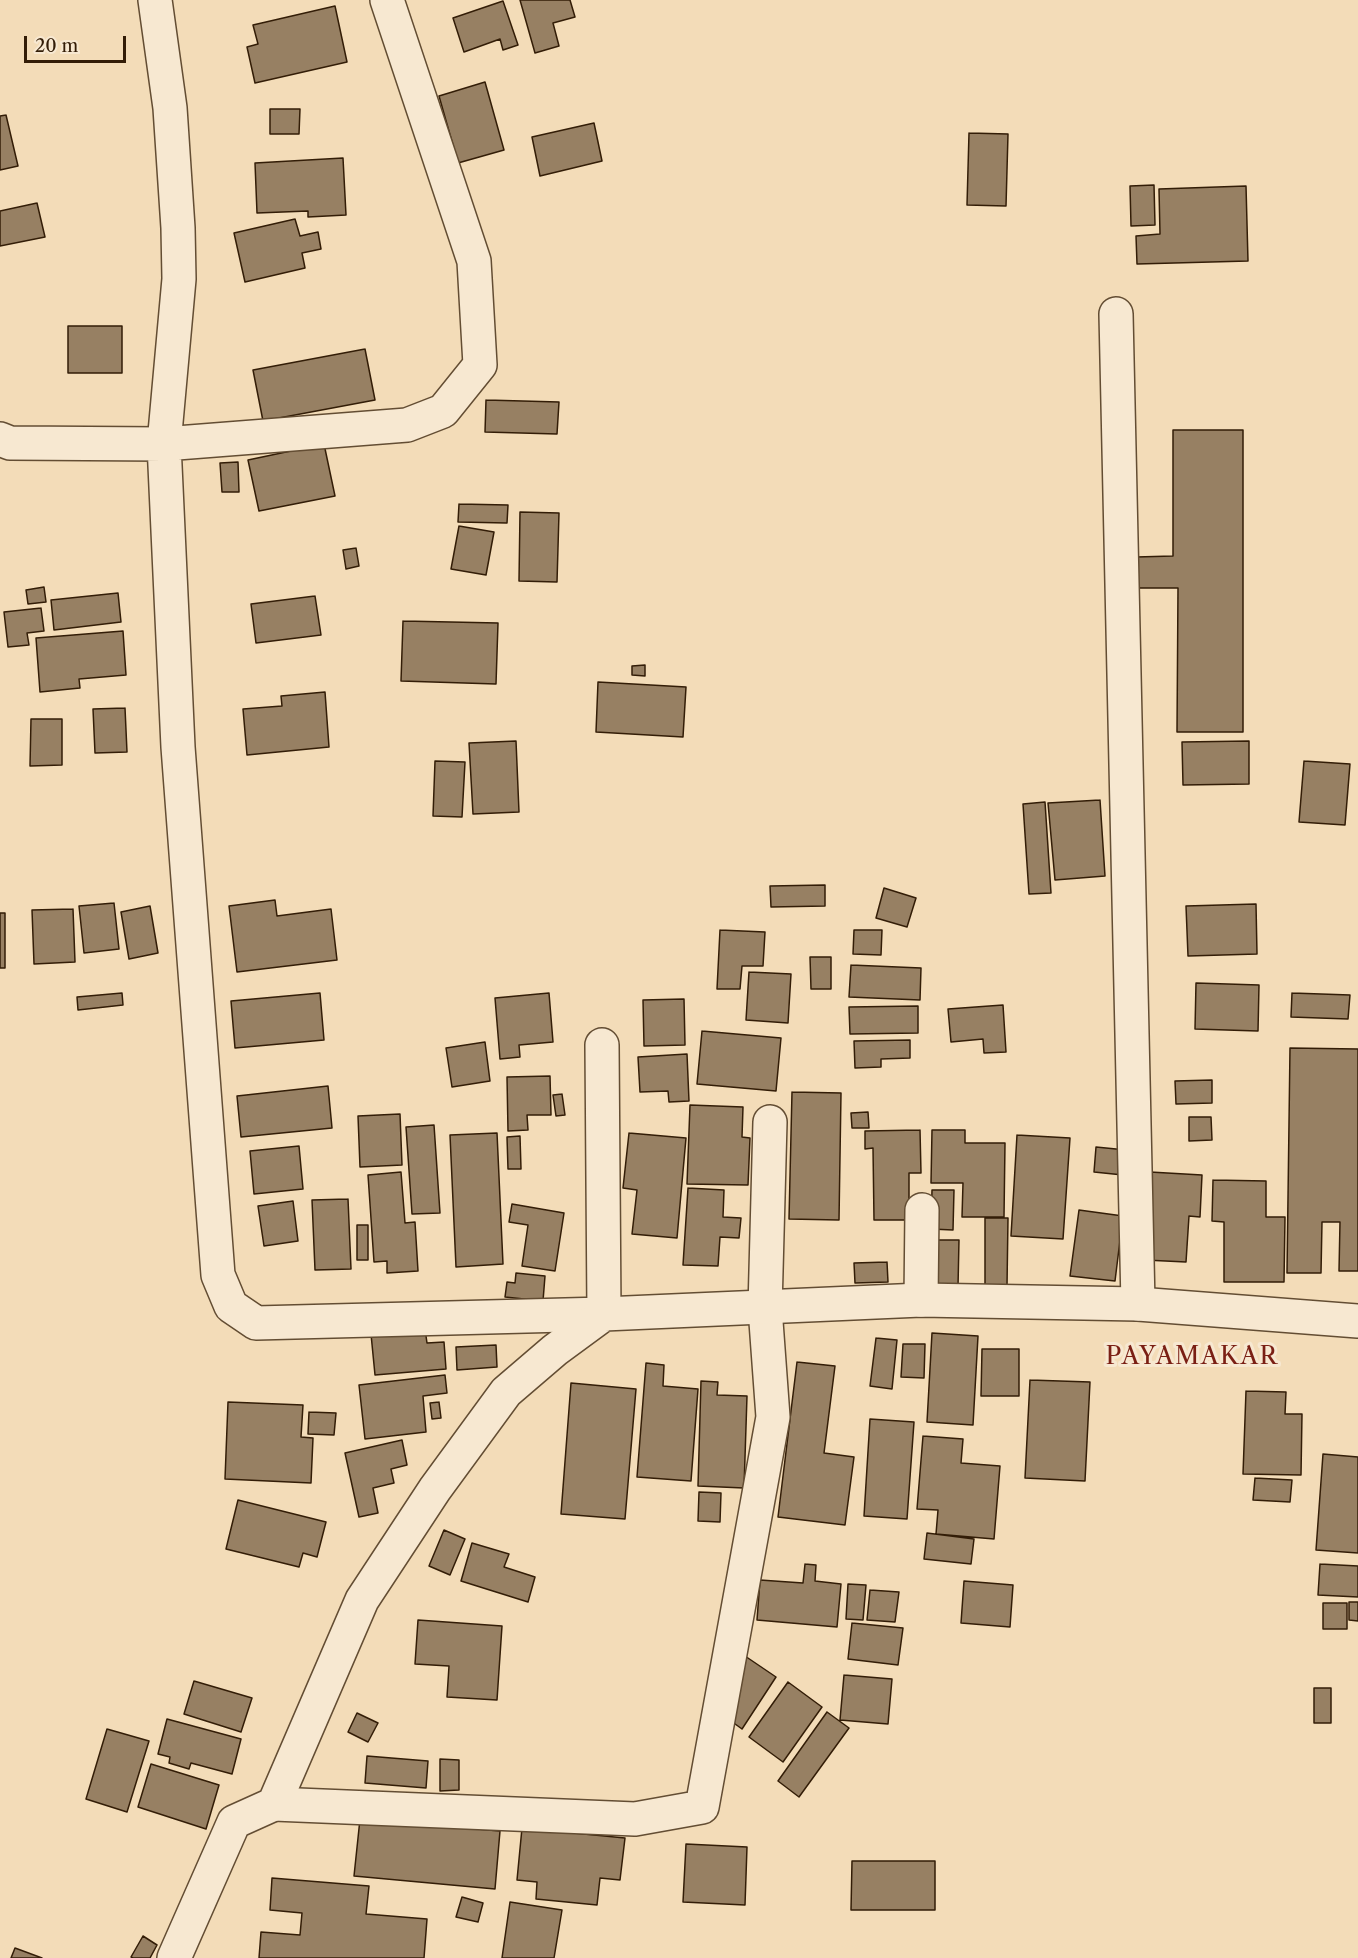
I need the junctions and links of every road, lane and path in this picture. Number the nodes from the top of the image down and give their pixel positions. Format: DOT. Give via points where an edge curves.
graph roads {
  1 [pos="155,0"];
  2 [pos="387,0"];
  3 [pos="1116,314"];
  4 [pos="0,439"];
  5 [pos="164,444"];
  6 [pos="602,1044"];
  7 [pos="770,1122"];
  8 [pos="922,1210"];
  9 [pos="921,1300"];
  10 [pos="1138,1304"];
  11 [pos="765,1308"];
  12 [pos="604,1314"];
  13 [pos="1358,1321"];
  14 [pos="274,1804"];
  15 [pos="174,1958"];
  1 -- 5 [label="street" via="170,108 178,228 179,279"];
  2 -- 5 [label="street" via="474,261 480,365 443,411 407,425"];
  3 -- 10 [label="street"];
  4 -- 5 [label="street" via="10,443"];
  5 -- 12 [label="street" via="178,747 218,1275 231,1306 256,1323"];
  6 -- 12 [label="street"];
  7 -- 11 [label="street"];
  8 -- 9 [label="street"];
  9 -- 10 [label="street"];
  9 -- 11 [label="street"];
  10 -- 13 [label="street"];
  11 -- 12 [label="street"];
  11 -- 14 [label="street" via="773,1417 702,1807 636,1820"];
  12 -- 14 [label="street" via="506,1392 435,1489 362,1600"];
  14 -- 15 [label="street" via="234,1822"];
}
